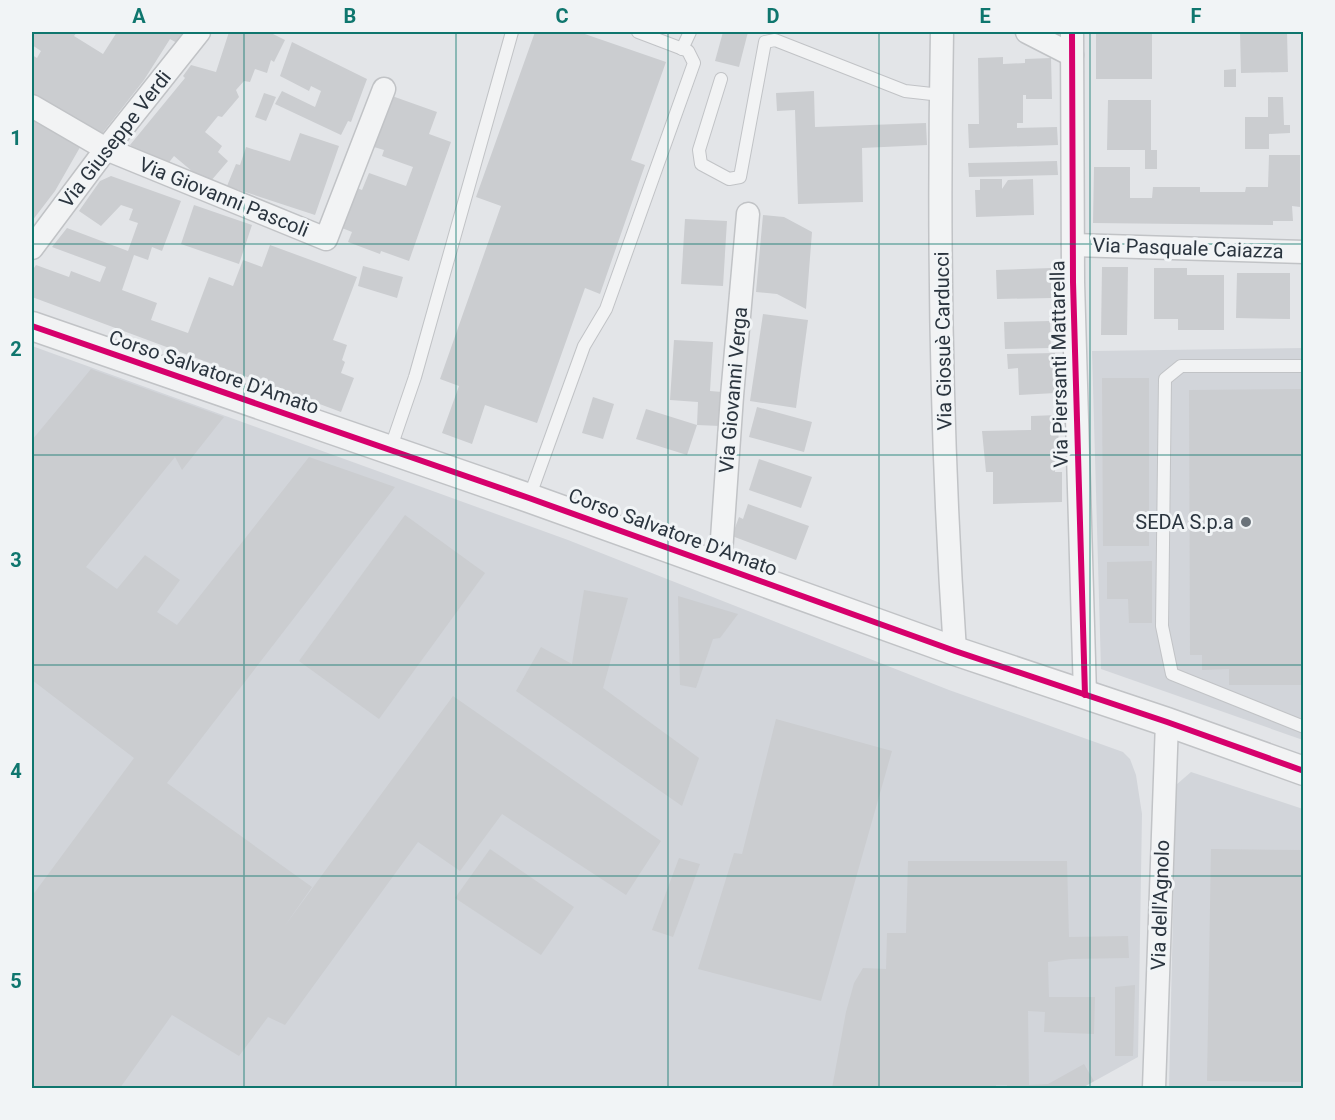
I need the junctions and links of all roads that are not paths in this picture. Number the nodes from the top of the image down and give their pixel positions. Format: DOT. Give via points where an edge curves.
graph roads {
  1 [pos="199,32"];
  2 [pos="512,32"];
  3 [pos="638,32"];
  4 [pos="690,32"];
  5 [pos="942,32"];
  6 [pos="1027,32"];
  7 [pos="1072,32"];
  8 [pos="682,49"];
  9 [pos="1072,55"];
  10 [pos="721,79"];
  11 [pos="384,89"];
  12 [pos="941,95"];
  13 [pos="32,106"];
  14 [pos="106,149"];
  15 [pos="748,214"];
  16 [pos="1072,245"];
  17 [pos="32,248"];
  18 [pos="1304,252"];
  19 [pos="32,326"];
  20 [pos="1304,366"];
  21 [pos="390,450"];
  22 [pos="530,498"];
  23 [pos="720,567"];
  24 [pos="955,651"];
  25 [pos="1085,695"];
  26 [pos="1167,722"];
  27 [pos="1304,727"];
  28 [pos="1304,771"];
  29 [pos="1154,1089"];
  1 -- 14 [label="street, Via Giuseppe Verdi"];
  2 -- 21 [label="lane" via="415,377"];
  3 -- 8 [label="lane"];
  4 -- 8 [label="lane"];
  5 -- 12 [label="street, Via Giosuè Carducci"];
  6 -- 9 [label="street"];
  7 -- 9 [label="street, Via Piersanti Mattarella"];
  8 -- 22 [label="lane" via="688,51 694,63 606,309 584,346"];
  9 -- 16 [label="street, Via Piersanti Mattarella"];
  10 -- 12 [label="lane" via="699,150 701,164 729,179 740,177 765,42 775,39 905,91"];
  11 -- 14 [label="street, Via Giovanni Pascoli" via="326,239"];
  12 -- 24 [label="street, Via Giosuè Carducci" via="942,351"];
  13 -- 14 [label="street"];
  14 -- 17 [label="street, Via Giuseppe Verdi"];
  15 -- 23 [label="street, Via Giovanni Verga"];
  16 -- 18 [label="street, Via Pasquale Caiazza"];
  16 -- 25 [label="street, Via Piersanti Mattarella"];
  19 -- 21 [label="street, Corso Salvatore D'Amato"];
  20 -- 27 [label="lane" via="1181,366 1165,379 1162,626 1172,674"];
  21 -- 22 [label="street, Corso Salvatore D'Amato"];
  22 -- 23 [label="street, Corso Salvatore D'Amato"];
  23 -- 24 [label="street, Corso Salvatore D'Amato"];
  24 -- 25 [label="street, Corso Salvatore D'Amato"];
  25 -- 26 [label="street, Corso Salvatore D'Amato"];
  26 -- 28 [label="street, Corso Salvatore D'Amato"];
  26 -- 29 [label="street, Via dell'Agnolo"];
}
